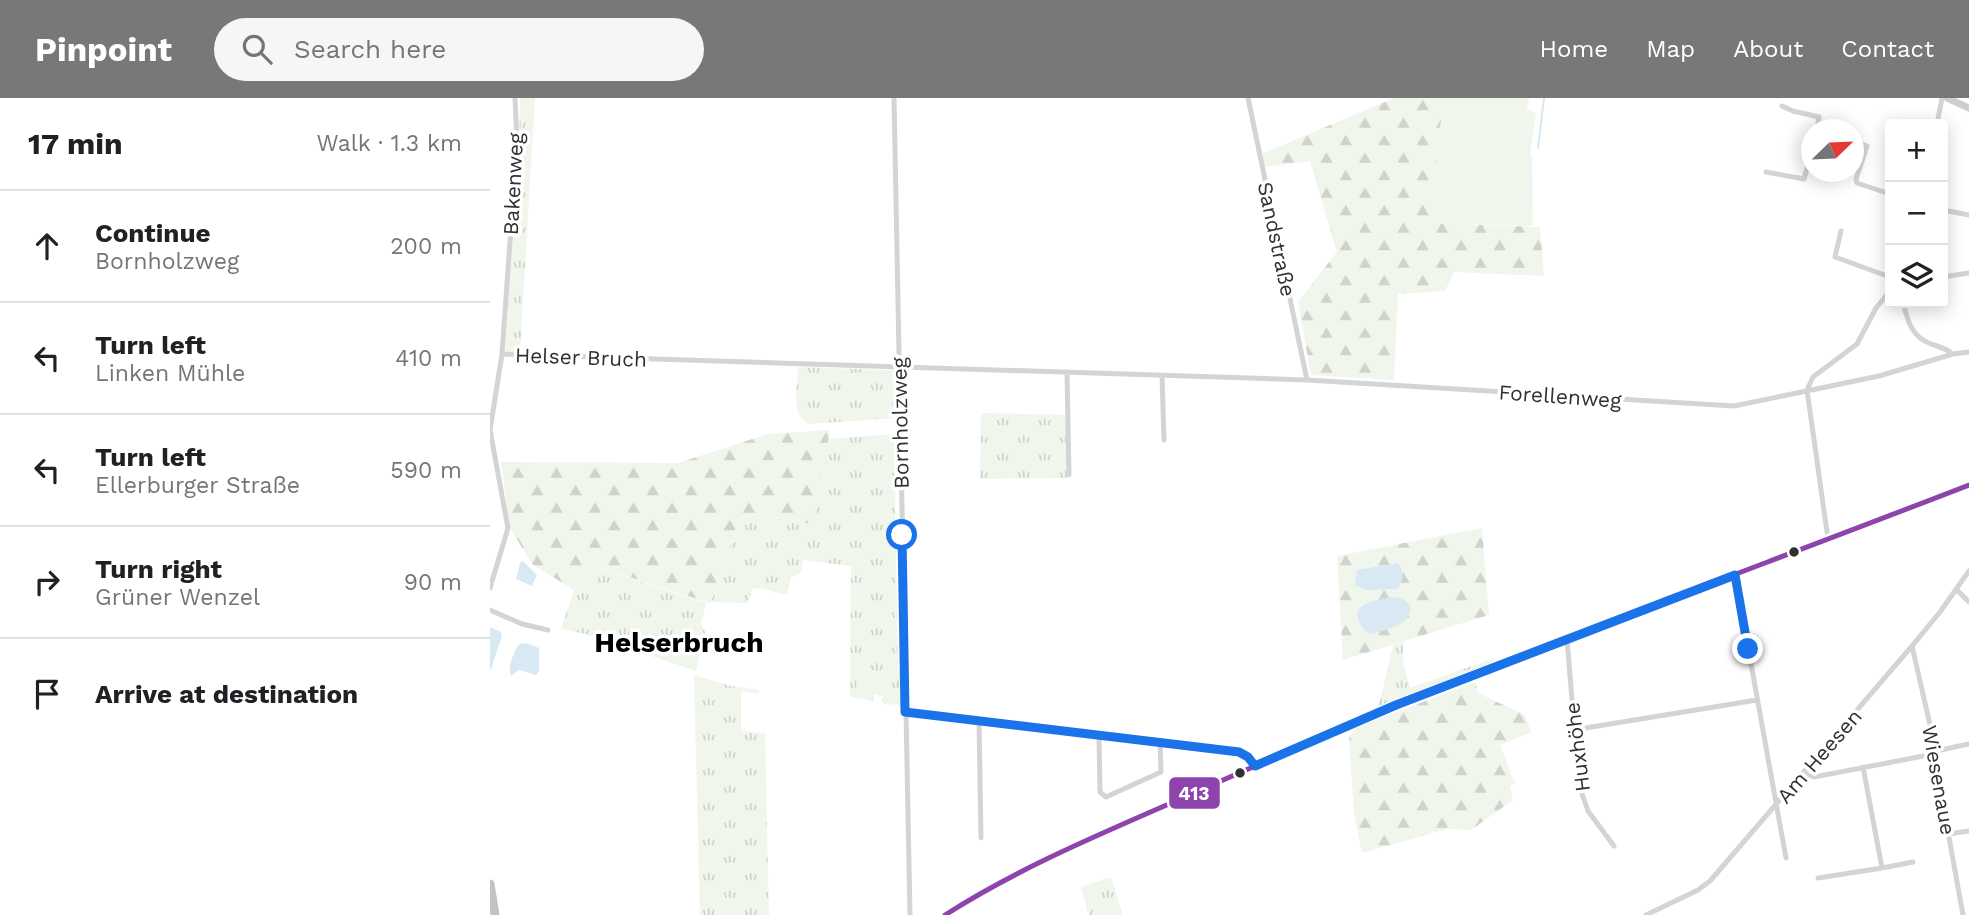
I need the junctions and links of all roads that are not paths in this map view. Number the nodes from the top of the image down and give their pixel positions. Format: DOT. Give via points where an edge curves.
graph roads {
  1 [pos="515,98"];
  2 [pos="894,98"];
  3 [pos="1248,98"];
  4 [pos="1944,98"];
  5 [pos="1782,106"];
  6 [pos="1969,108"];
  7 [pos="1819,119"];
  8 [pos="1938,119"];
  9 [pos="1766,172"];
  10 [pos="1801,178"];
  11 [pos="1857,182"];
  12 [pos="1885,192"];
  13 [pos="1948,211"];
  14 [pos="1969,215"];
  15 [pos="1841,231"];
  16 [pos="1969,273"];
  17 [pos="1885,275"];
  18 [pos="1948,276"];
  19 [pos="1885,297"];
  20 [pos="1905,308"];
  21 [pos="1969,352"];
  22 [pos="502,354"];
  23 [pos="1952,354"];
  24 [pos="898,366"];
  25 [pos="1067,372"];
  26 [pos="1162,376"];
  27 [pos="1307,380"];
  28 [pos="1807,390"];
  29 [pos="1164,440"];
  30 [pos="1069,475"];
  31 [pos="1969,485"];
  32 [pos="1828,539"];
  33 [pos="1969,570"];
  34 [pos="1735,575"];
  35 [pos="490,588"];
  36 [pos="1956,589"];
  37 [pos="1969,602"];
  38 [pos="490,610"];
  39 [pos="548,629"];
  40 [pos="1567,639"];
  41 [pos="1913,646"];
  42 [pos="1757,700"];
  43 [pos="905,712"];
  44 [pos="979,719"];
  45 [pos="1573,730"];
  46 [pos="1099,735"];
  47 [pos="1160,742"];
  48 [pos="1969,744"];
  49 [pos="1935,752"];
  50 [pos="1255,766"];
  51 [pos="1863,767"];
  52 [pos="1803,773"];
  53 [pos="1776,804"];
  54 [pos="1969,831"];
  55 [pos="1948,834"];
  56 [pos="981,838"];
  57 [pos="1614,846"];
  58 [pos="1786,858"];
  59 [pos="1913,862"];
  60 [pos="1882,867"];
  61 [pos="1818,878"];
  62 [pos="490,884"];
  63 [pos="495,915"];
  64 [pos="909,915"];
  65 [pos="945,915"];
  66 [pos="1646,915"];
  67 [pos="1963,915"];
  1 -- 22 [label="street, Bakenweg" via="517,144"];
  2 -- 24 [label="street, Bornholzweg"];
  3 -- 27 [label="street, Sandstraße"];
  4 -- 6 [label="street"];
  4 -- 8 [label="street"];
  5 -- 7 [label="street"];
  9 -- 10 [label="street"];
  11 -- 12 [label="street"];
  13 -- 14 [label="street"];
  15 -- 17 [label="street" via="1835,257"];
  16 -- 18 [label="street"];
  19 -- 28 [label="street" via="1857,344 1813,377"];
  20 -- 23 [label="street" via="1913,334"];
  21 -- 23 [label="street, Forellenweg"];
  22 -- 24 [label="street, Helser Bruch"];
  22 -- 35 [label="street, Helser Bruch" via="491,430 508,528"];
  23 -- 28 [label="street, Forellenweg" via="1879,376"];
  24 -- 25 [label="street, Forellenweg"];
  24 -- 43 [label="street, Bornholzweg"];
  25 -- 26 [label="street, Forellenweg"];
  25 -- 30 [label="street"];
  26 -- 27 [label="street, Forellenweg"];
  26 -- 29 [label="street"];
  27 -- 28 [label="street, Forellenweg" via="1721,406"];
  28 -- 32 [label="street"];
  31 -- 32 [label="street"];
  32 -- 34 [label="street"];
  33 -- 36 [label="street, Am Heesen"];
  34 -- 40 [label="street"];
  34 -- 42 [label="street"];
  36 -- 37 [label="street"];
  36 -- 41 [label="street, Am Heesen"];
  38 -- 39 [label="street"];
  40 -- 45 [label="street, Huxhöhe"];
  40 -- 50 [label="street" via="1370,715"];
  41 -- 49 [label="street, Wiesenaue"];
  41 -- 52 [label="street, Am Heesen"];
  42 -- 45 [label="street"];
  42 -- 53 [label="street"];
  43 -- 44 [label="street"];
  43 -- 64 [label="street, Bornholzweg"];
  44 -- 46 [label="street"];
  44 -- 56 [label="street"];
  45 -- 57 [label="street, Huxhöhe" via="1583,800"];
  46 -- 47 [label="street"];
  46 -- 47 [label="street" via="1100,792 1106,797 1161,772"];
  47 -- 50 [label="street" via="1239,752"];
  48 -- 49 [label="street"];
  49 -- 51 [label="street"];
  49 -- 55 [label="street, Wiesenaue"];
  50 -- 65 [label="street" via="1002,881"];
  51 -- 52 [label="street" via="1814,777"];
  51 -- 60 [label="street"];
  52 -- 53 [label="street, Am Heesen"];
  53 -- 58 [label="street"];
  53 -- 66 [label="street, Am Heesen" via="1704,886"];
  54 -- 55 [label="street"];
  55 -- 67 [label="street, Wiesenaue"];
  59 -- 60 [label="street"];
  60 -- 61 [label="street"];
  62 -- 63 [label="highway"];
}
